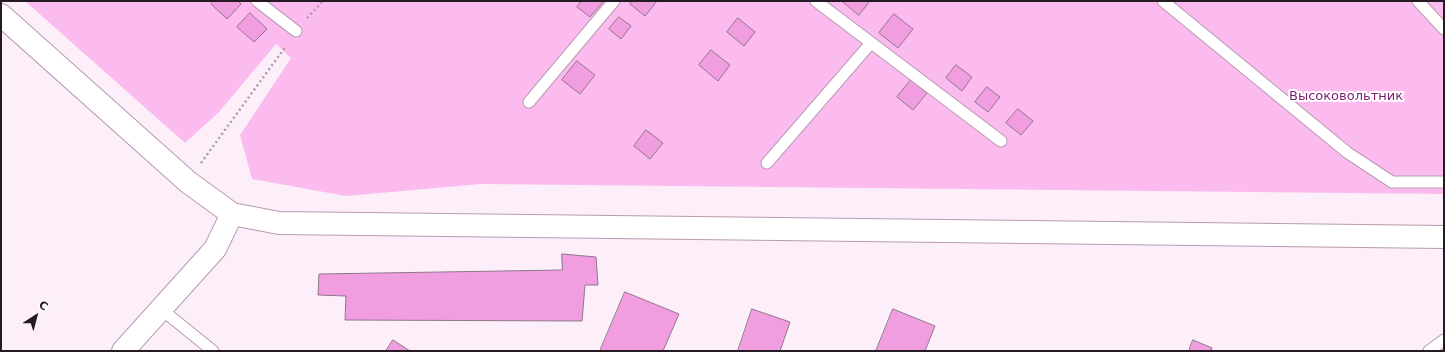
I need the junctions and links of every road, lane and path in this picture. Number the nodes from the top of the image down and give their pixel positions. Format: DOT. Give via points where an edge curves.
graph roads {
  1 [pos="257,1"];
  2 [pos="323,1"];
  3 [pos="614,1"];
  4 [pos="816,1"];
  5 [pos="1163,1"];
  6 [pos="1418,1"];
  7 [pos="1,15"];
  8 [pos="1444,29"];
  9 [pos="296,31"];
  10 [pos="871,43"];
  11 [pos="529,102"];
  12 [pos="1001,141"];
  13 [pos="767,163"];
  14 [pos="188,182"];
  15 [pos="1444,182"];
  16 [pos="232,214"];
  17 [pos="1444,237"];
  18 [pos="161,309"];
  19 [pos="1444,340"];
  20 [pos="123,351"];
  21 [pos="213,351"];
  22 [pos="1429,351"];
  1 -- 9 [label="lane"];
  2 -- 9 [label="path"];
  3 -- 11 [label="lane"];
  4 -- 10 [label="lane"];
  5 -- 15 [label="lane" via="1348,153 1392,182"];
  6 -- 8 [label="lane"];
  7 -- 14 [label="street"];
  9 -- 14 [label="path"];
  10 -- 12 [label="lane"];
  10 -- 13 [label="lane"];
  14 -- 16 [label="street"];
  16 -- 17 [label="street" via="279,223"];
  16 -- 18 [label="street" via="214,249"];
  18 -- 20 [label="street"];
  18 -- 21 [label="lane"];
  19 -- 22 [label="lane"];
}
